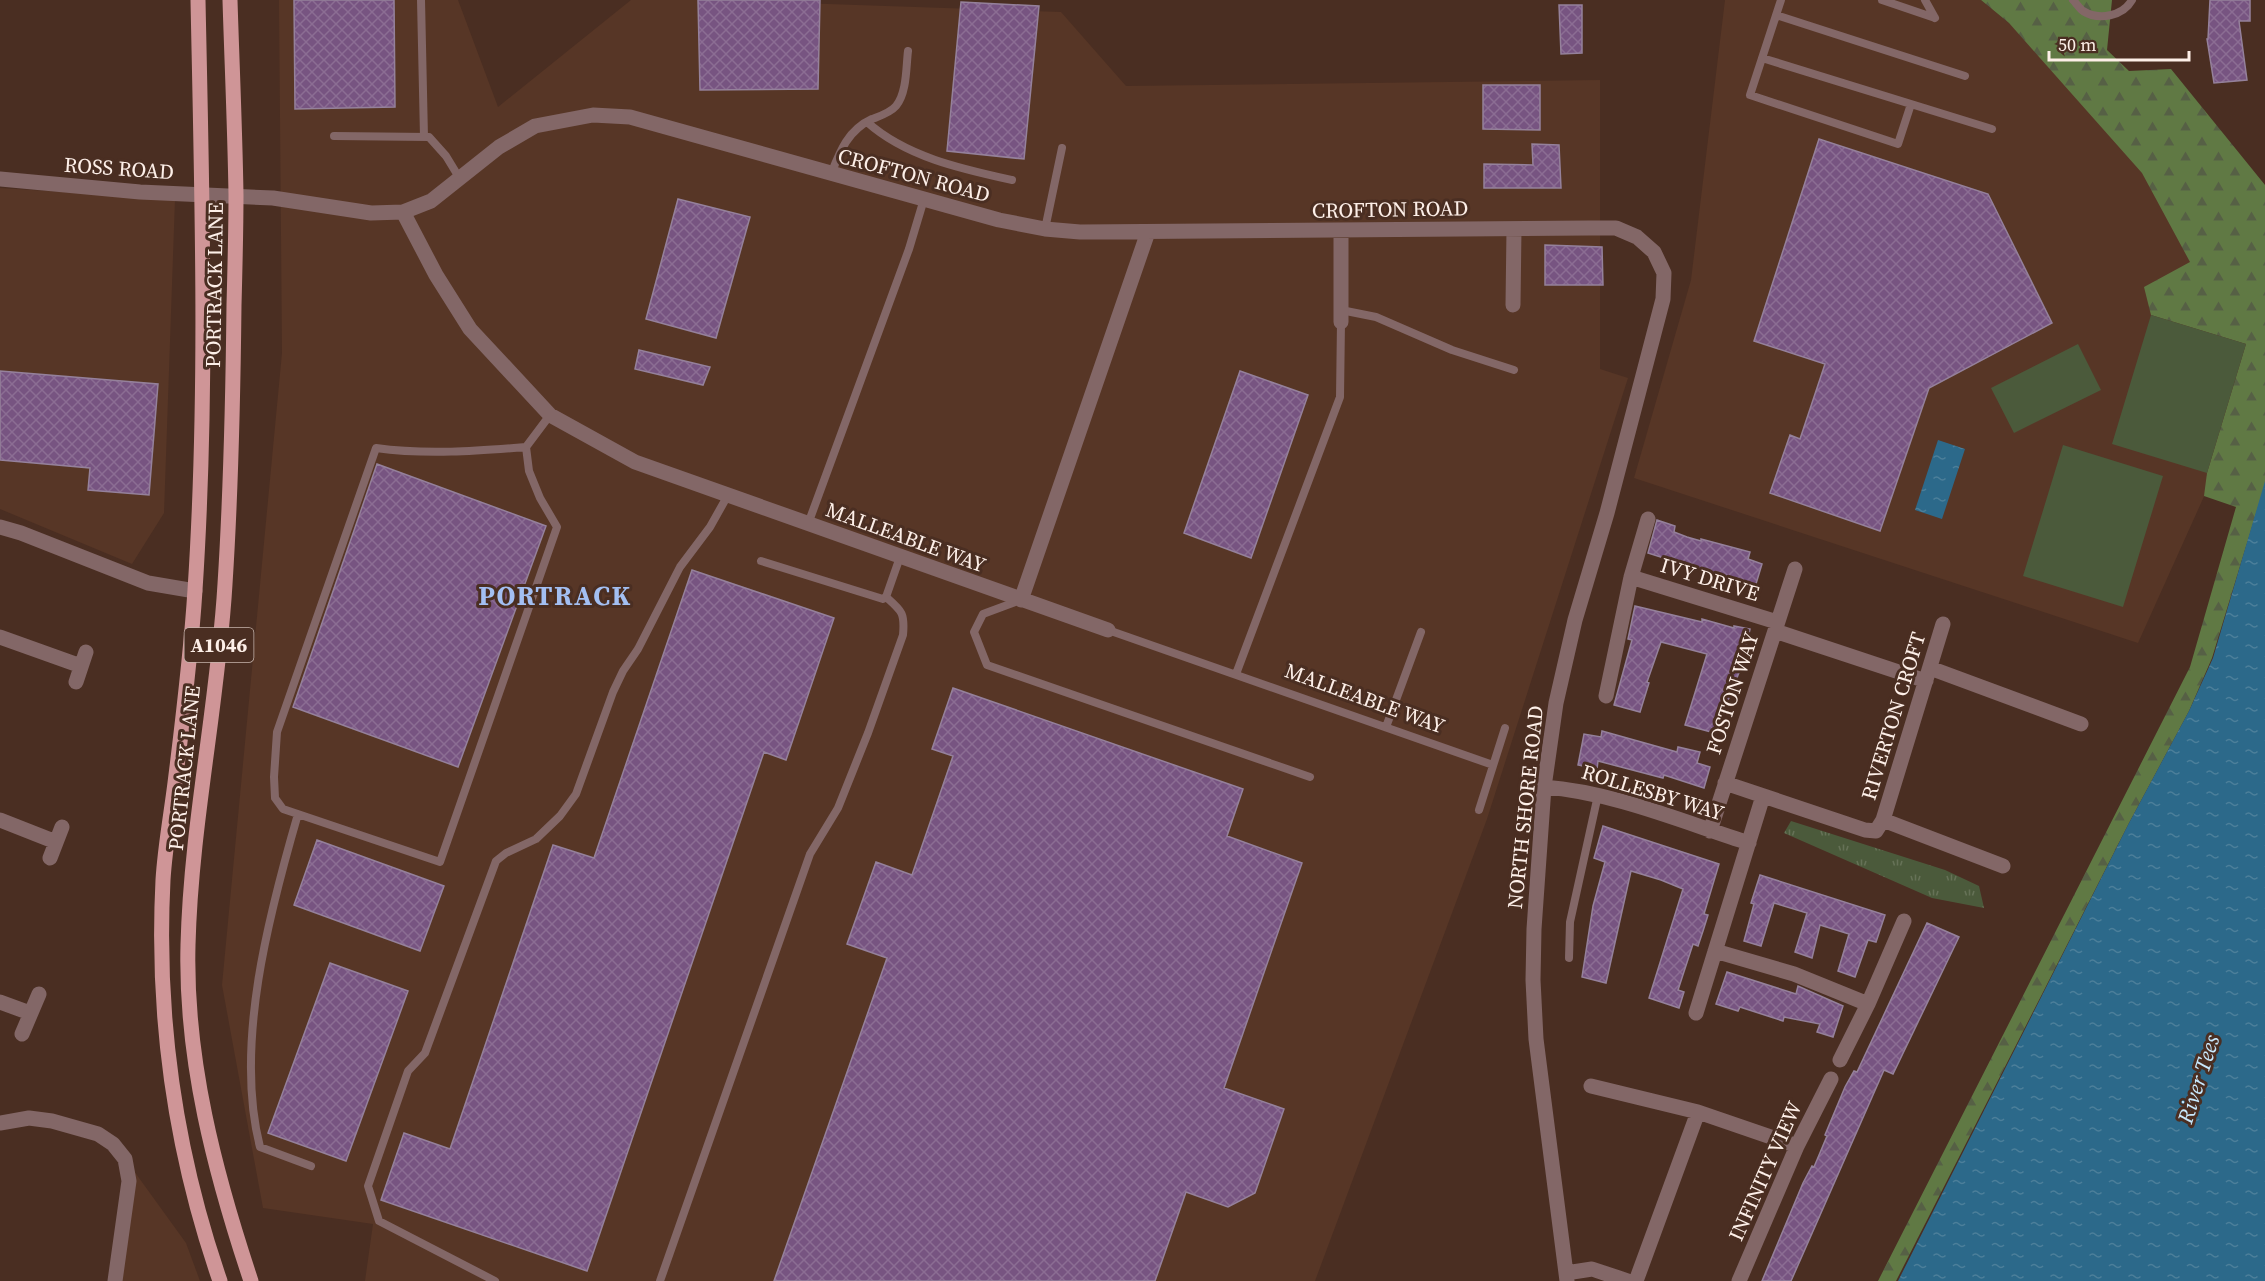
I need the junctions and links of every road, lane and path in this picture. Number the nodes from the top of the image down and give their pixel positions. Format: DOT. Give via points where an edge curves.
graph roads {
  1 [pos="198,0"];
  2 [pos="230,0"];
  3 [pos="421,0"];
  4 [pos="1781,0"];
  5 [pos="1882,0"];
  6 [pos="1925,0"];
  7 [pos="2073,0"];
  8 [pos="2132,0"];
  9 [pos="1776,15"];
  10 [pos="908,51"];
  11 [pos="1762,58"];
  12 [pos="1965,76"];
  13 [pos="1911,104"];
  14 [pos="867,122"];
  15 [pos="1992,129"];
  16 [pos="334,136"];
  17 [pos="424,137"];
  18 [pos="1062,148"];
  19 [pos="831,174"];
  20 [pos="0,179"];
  21 [pos="460,179"];
  22 [pos="1012,180"];
  23 [pos="202,195"];
  24 [pos="236,196"];
  25 [pos="924,200"];
  26 [pos="403,212"];
  27 [pos="1616,228"];
  28 [pos="1045,229"];
  29 [pos="1514,229"];
  30 [pos="1341,231"];
  31 [pos="1148,232"];
  32 [pos="1513,305"];
  33 [pos="1341,316"];
  34 [pos="1514,370"];
  35 [pos="550,415"];
  36 [pos="526,447"];
  37 [pos="728,495"];
  38 [pos="1648,519"];
  39 [pos="808,524"];
  40 [pos="0,527"];
  41 [pos="900,557"];
  42 [pos="761,561"];
  43 [pos="1794,569"];
  44 [pos="1631,577"];
  45 [pos="195,591"];
  46 [pos="886,597"];
  47 [pos="1021,600"];
  48 [pos="1943,624"];
  49 [pos="1776,626"];
  50 [pos="1108,630"];
  51 [pos="1421,632"];
  52 [pos="0,637"];
  53 [pos="1236,674"];
  54 [pos="1928,675"];
  55 [pos="76,682"];
  56 [pos="1606,696"];
  57 [pos="2081,724"];
  58 [pos="1386,728"];
  59 [pos="1505,728"];
  60 [pos="1493,765"];
  61 [pos="1310,777"];
  62 [pos="1725,783"];
  63 [pos="1544,786"];
  64 [pos="1598,795"];
  65 [pos="1763,796"];
  66 [pos="1479,810"];
  67 [pos="298,814"];
  68 [pos="0,820"];
  69 [pos="1883,820"];
  70 [pos="62,827"];
  71 [pos="1710,831"];
  72 [pos="56,842"];
  73 [pos="1749,843"];
  74 [pos="50,858"];
  75 [pos="2003,866"];
  76 [pos="1904,921"];
  77 [pos="1715,951"];
  78 [pos="1569,958"];
  79 [pos="39,994"];
  80 [pos="0,1002"];
  81 [pos="1868,1004"];
  82 [pos="30,1013"];
  83 [pos="1696,1013"];
  84 [pos="22,1034"];
  85 [pos="1840,1060"];
  86 [pos="1831,1080"];
  87 [pos="1590,1086"];
  88 [pos="1698,1112"];
  89 [pos="0,1123"];
  90 [pos="1797,1146"];
  91 [pos="310,1166"];
  92 [pos="1567,1277"];
  93 [pos="115,1281"];
  94 [pos="220,1281"];
  95 [pos="251,1281"];
  96 [pos="495,1281"];
  97 [pos="660,1281"];
  98 [pos="1628,1281"];
  99 [pos="1636,1281"];
  100 [pos="1739,1281"];
  1 -- 23 [label="main road, PORTRACK LANE / A1046"];
  2 -- 24 [label="main road, PORTRACK LANE / A1046"];
  3 -- 17 [label="lane"];
  4 -- 9 [label="lane"];
  5 -- 6 [label="lane" via="1935,18"];
  7 -- 8 [label="lane" via="2083,11 2103,17 2120,12"];
  9 -- 11 [label="lane"];
  9 -- 12 [label="lane"];
  10 -- 14 [label="lane" via="898,104"];
  11 -- 13 [label="lane"];
  11 -- 13 [label="lane" via="1750,95 1898,144"];
  13 -- 15 [label="lane"];
  14 -- 19 [label="lane" via="847,140"];
  14 -- 22 [label="lane" via="908,148 955,166"];
  16 -- 17 [label="lane"];
  17 -- 21 [label="lane" via="429,137 446,156"];
  18 -- 28 [label="lane"];
  19 -- 21 [label="street, CROFTON ROAD" via="630,117 593,115 535,126 499,147"];
  19 -- 25 [label="street, CROFTON ROAD"];
  20 -- 23 [label="street, ROSS ROAD"];
  21 -- 26 [label="street, CROFTON ROAD" via="431,201"];
  23 -- 24 [label="street, ROSS ROAD"];
  23 -- 45 [label="main road, PORTRACK LANE / A1046"];
  24 -- 26 [label="street, CROFTON ROAD" via="372,213"];
  24 -- 95 [label="main road, PORTRACK LANE / A1046" via="232,472 225,590 188,945 189,1000 199,1085 228,1211"];
  25 -- 28 [label="street, CROFTON ROAD"];
  25 -- 39 [label="lane"];
  26 -- 35 [label="street, MALLEABLE WAY" via="436,276 470,329"];
  27 -- 29 [label="street, CROFTON ROAD"];
  27 -- 63 [label="street, NORTH SHORE ROAD" via="1637,237 1654,252 1664,273 1663,298 1575,620 1556,703"];
  28 -- 31 [label="street, CROFTON ROAD"];
  29 -- 30 [label="street, CROFTON ROAD"];
  29 -- 32 [label="street"];
  30 -- 31 [label="street, CROFTON ROAD"];
  30 -- 33 [label="street"];
  31 -- 47 [label="street"];
  33 -- 34 [label="lane" via="1376,317 1452,350"];
  33 -- 53 [label="lane" via="1340,397"];
  35 -- 36 [label="lane"];
  35 -- 37 [label="street, MALLEABLE WAY" via="635,462"];
  36 -- 67 [label="lane" via="476,452 376,448 278,732 275,798 283,809"];
  36 -- 67 [label="lane" via="529,471 557,526 440,862"];
  37 -- 39 [label="street, MALLEABLE WAY"];
  37 -- 96 [label="lane" via="680,567 623,671 576,794 537,839 496,861 425,1053 408,1071 368,1186 379,1221"];
  38 -- 44 [label="street"];
  39 -- 41 [label="street, MALLEABLE WAY"];
  40 -- 45 [label="street" via="148,584"];
  41 -- 46 [label="lane"];
  41 -- 47 [label="street, MALLEABLE WAY"];
  42 -- 46 [label="lane" via="876,598"];
  43 -- 49 [label="street, FOSTON WAY"];
  44 -- 49 [label="street, IVY DRIVE"];
  44 -- 56 [label="street"];
  45 -- 94 [label="main road, PORTRACK LANE / A1046" via="163,878 161,992 167,1063 181,1144"];
  46 -- 97 [label="lane" via="902,611 903,635 838,808 810,854"];
  47 -- 50 [label="street, MALLEABLE WAY"];
  47 -- 61 [label="lane" via="984,614 975,632 987,665"];
  48 -- 54 [label="street, RIVERTON CROFT"];
  49 -- 54 [label="street, IVY DRIVE"];
  49 -- 62 [label="street, FOSTON WAY"];
  50 -- 53 [label="lane, MALLEABLE WAY"];
  51 -- 58 [label="lane"];
  52 -- 55 [label="street" via="84,659"];
  53 -- 58 [label="lane, MALLEABLE WAY"];
  54 -- 57 [label="street, IVY DRIVE"];
  54 -- 69 [label="street, RIVERTON CROFT"];
  58 -- 60 [label="lane, MALLEABLE WAY"];
  59 -- 60 [label="lane"];
  60 -- 66 [label="lane"];
  62 -- 65 [label="street"];
  62 -- 71 [label="street, FOSTON WAY"];
  63 -- 64 [label="street, ROLLESBY WAY"];
  63 -- 92 [label="street, NORTH SHORE ROAD" via="1533,929 1534,1004"];
  64 -- 71 [label="street, ROLLESBY WAY"];
  64 -- 78 [label="lane" via="1570,922"];
  65 -- 69 [label="street" via="1865,830 1876,831"];
  65 -- 73 [label="street"];
  67 -- 91 [label="lane" via="274,896 252,1022 251,1089 260,1147"];
  68 -- 72 [label="street"];
  69 -- 75 [label="street"];
  70 -- 72 [label="street"];
  71 -- 73 [label="street, ROLLESBY WAY"];
  72 -- 74 [label="street"];
  73 -- 77 [label="street"];
  76 -- 81 [label="street"];
  77 -- 81 [label="street" via="1794,974"];
  77 -- 83 [label="street"];
  79 -- 82 [label="street"];
  80 -- 82 [label="street"];
  81 -- 85 [label="street"];
  82 -- 84 [label="street"];
  86 -- 90 [label="street, INFINITY VIEW"];
  87 -- 88 [label="street"];
  88 -- 90 [label="street"];
  88 -- 99 [label="street"];
  89 -- 93 [label="street" via="29,1118 98,1134 125,1159 129,1181"];
  90 -- 100 [label="street, INFINITY VIEW"];
  92 -- 98 [label="street" via="1592,1269"];
}
